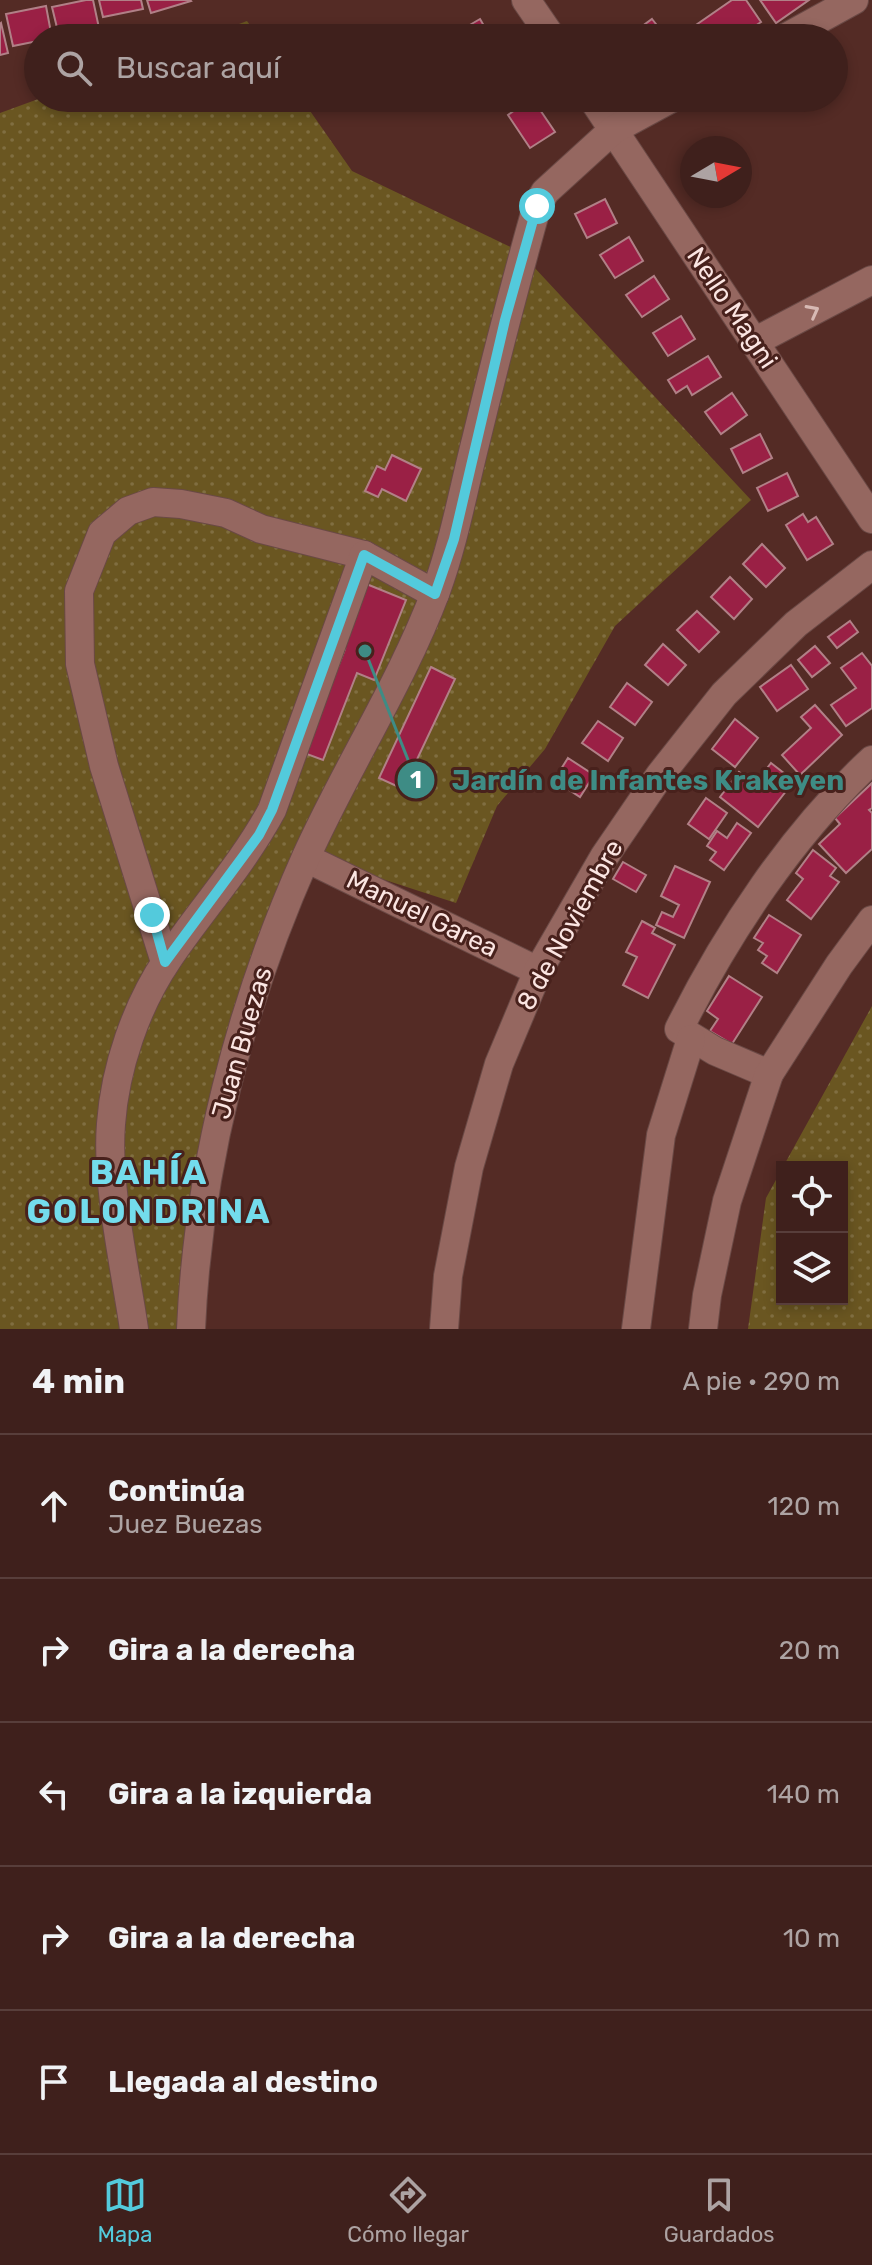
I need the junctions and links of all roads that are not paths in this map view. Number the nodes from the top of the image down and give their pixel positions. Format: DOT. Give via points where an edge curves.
graph roads {
  1 [pos="526,0"];
  2 [pos="854,0"];
  3 [pos="542,24"];
  4 [pos="810,24"];
  5 [pos="601,112"];
  6 [pos="646,112"];
  7 [pos="613,130"];
  8 [pos="872,280"];
  9 [pos="754,342"];
  10 [pos="872,519"];
  11 [pos="364,555"];
  12 [pos="872,565"];
  13 [pos="435,594"];
  14 [pos="872,760"];
  15 [pos="306,858"];
  16 [pos="872,920"];
  17 [pos="165,962"];
  18 [pos="538,971"];
  19 [pos="691,1039"];
  20 [pos="769,1074"];
  21 [pos="134,1329"];
  22 [pos="191,1329"];
  23 [pos="444,1329"];
  24 [pos="636,1329"];
  25 [pos="703,1329"];
  1 -- 3 [label="street"];
  2 -- 4 [label="street"];
  5 -- 7 [label="street, Nello Magni"];
  6 -- 7 [label="street, Juan Buezas"];
  7 -- 9 [label="street, Nello Magni"];
  7 -- 13 [label="street, Juan Buezas" via="545,192 537,206 454,539"];
  9 -- 8 [label="street, one-way"];
  9 -- 10 [label="street, Nello Magni"];
  11 -- 13 [label="street"];
  11 -- 17 [label="street" via="272,810"];
  11 -- 17 [label="street" via="181,504 153,502 128,511 102,533 79,591 80,664 104,766"];
  12 -- 18 [label="street, 8 de Noviembre" via="796,624 724,694 604,857"];
  13 -- 15 [label="street, Juan Buezas"];
  14 -- 19 [label="street" via="774,871 697,991 679,1029"];
  15 -- 18 [label="street, Manuel Garea"];
  15 -- 22 [label="street, Juan Buezas" via="234,1055 193,1272"];
  16 -- 20 [label="street"];
  17 -- 21 [label="street" via="135,1021 111,1125 111,1173"];
  18 -- 23 [label="street, 8 de Noviembre" via="499,1064 469,1167 448,1276"];
  19 -- 20 [label="street"];
  19 -- 24 [label="street" via="661,1135"];
  20 -- 25 [label="street" via="727,1201"];
}
